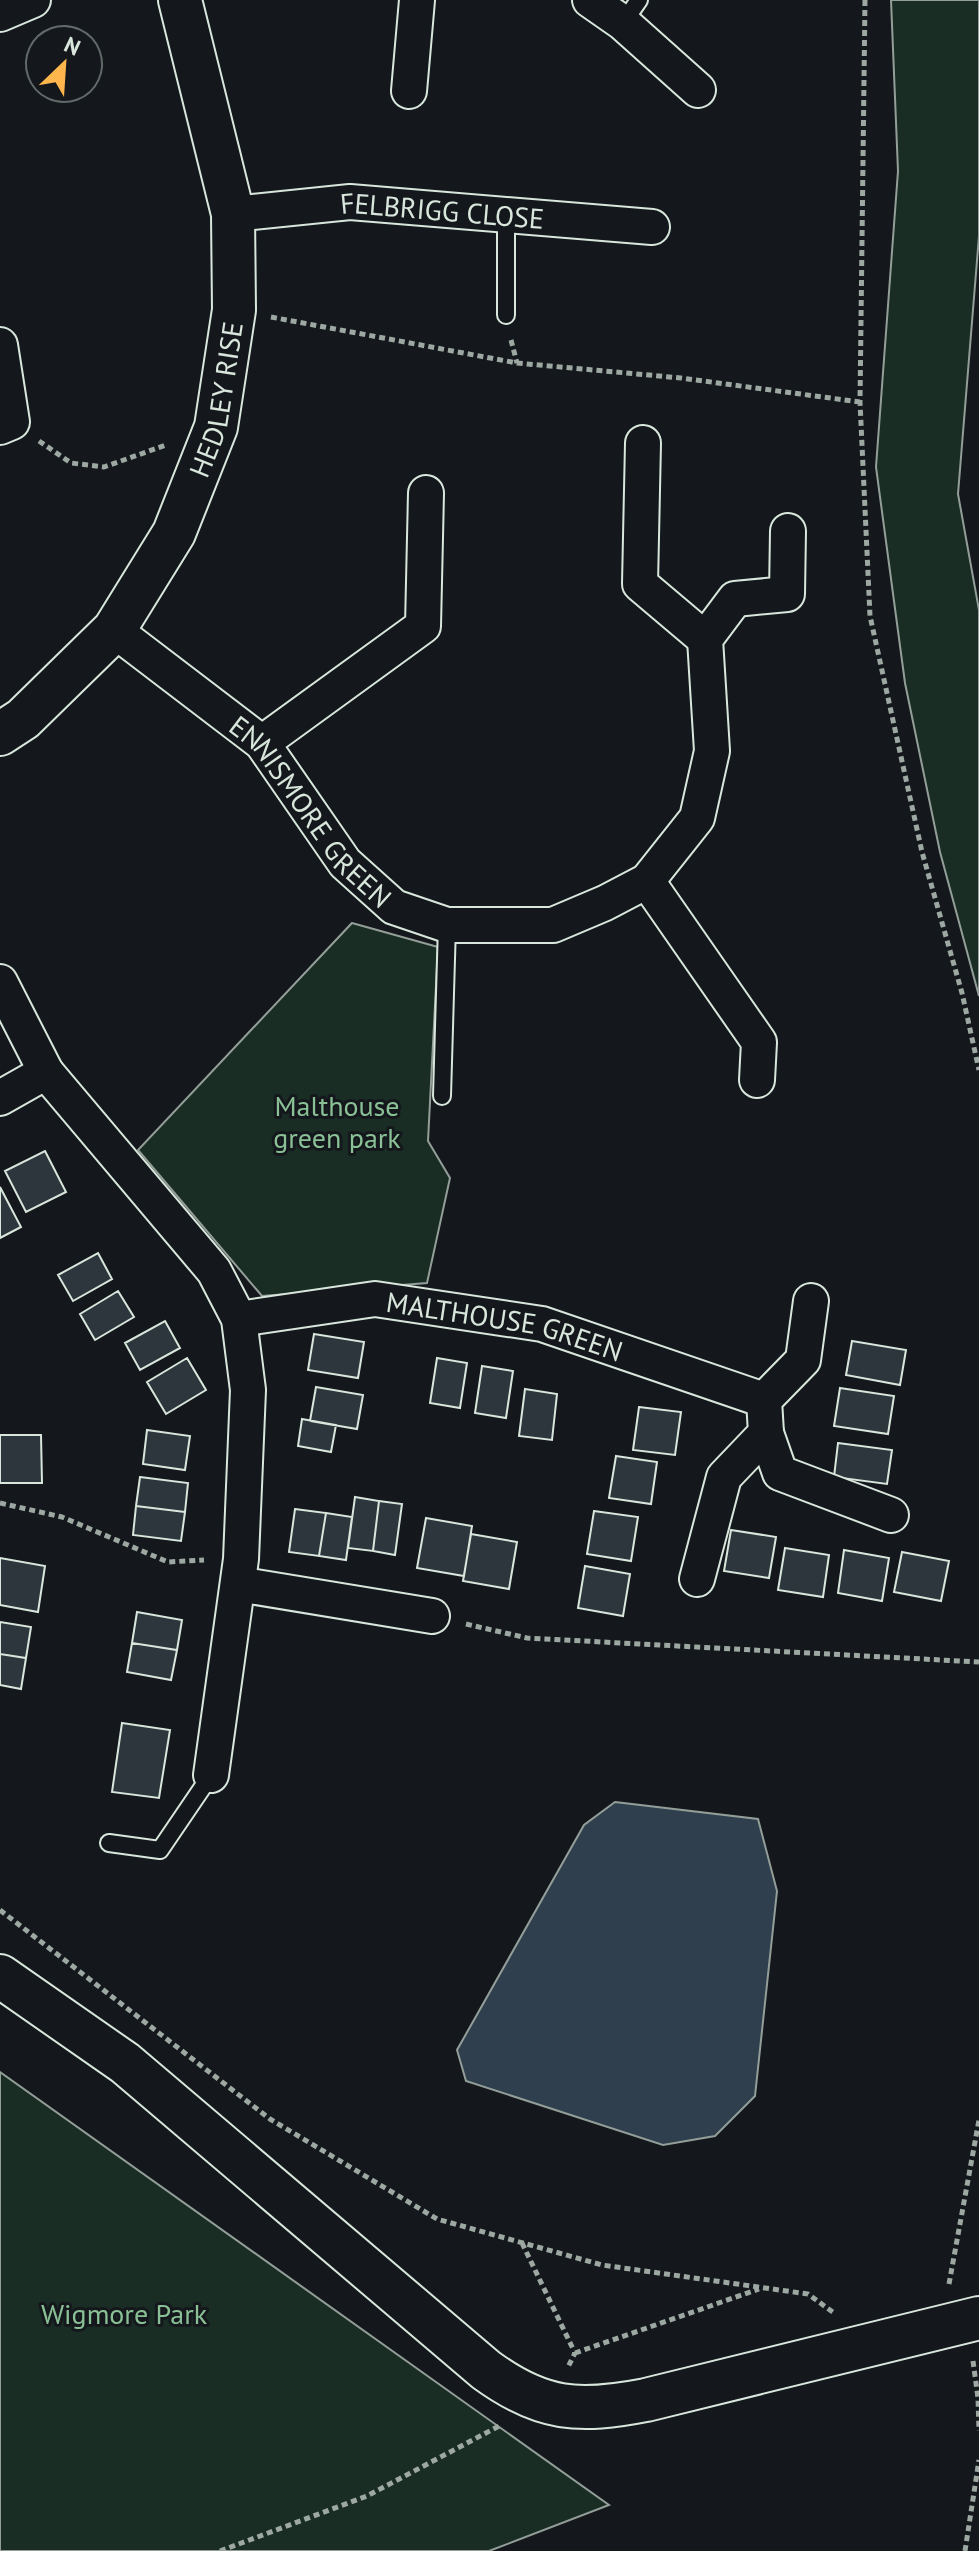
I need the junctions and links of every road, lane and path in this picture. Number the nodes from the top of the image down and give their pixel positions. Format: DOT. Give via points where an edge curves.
graph roads {
  1 [pos="33,0"];
  2 [pos="180,0"];
  3 [pos="417,0"];
  4 [pos="590,0"];
  5 [pos="865,0"];
  6 [pos="631,11"];
  7 [pos="0,14"];
  8 [pos="698,90"];
  9 [pos="409,91"];
  10 [pos="233,214"];
  11 [pos="506,215"];
  12 [pos="652,227"];
  13 [pos="234,310"];
  14 [pos="506,315"];
  15 [pos="0,345"];
  16 [pos="860,402"];
  17 [pos="6,425"];
  18 [pos="216,427"];
  19 [pos="643,443"];
  20 [pos="426,493"];
  21 [pos="788,531"];
  22 [pos="114,630"];
  23 [pos="705,639"];
  24 [pos="0,734"];
  25 [pos="262,743"];
  26 [pos="647,881"];
  27 [pos="447,925"];
  28 [pos="0,982"];
  29 [pos="979,1070"];
  30 [pos="46,1072"];
  31 [pos="757,1080"];
  32 [pos="442,1096"];
  33 [pos="0,1098"];
  34 [pos="811,1301"];
  35 [pos="239,1319"];
  36 [pos="765,1416"];
  37 [pos="0,1503"];
  38 [pos="891,1515"];
  39 [pos="240,1571"];
  40 [pos="697,1579"];
  41 [pos="432,1616"];
  42 [pos="979,1662"];
  43 [pos="211,1775"];
  44 [pos="109,1843"];
  45 [pos="0,1910"];
  46 [pos="0,1976"];
  47 [pos="979,2120"];
  48 [pos="521,2242"];
  49 [pos="762,2288"];
  50 [pos="965,2322"];
  51 [pos="877,2343"];
  52 [pos="575,2353"];
  53 [pos="979,2398"];
  54 [pos="539,2400"];
  55 [pos="979,2431"];
  56 [pos="979,2460"];
  57 [pos="220,2551"];
  58 [pos="965,2551"];
  1 -- 7 [label="street"];
  2 -- 10 [label="street, HEDLEY RISE"];
  3 -- 9 [label="street"];
  4 -- 6 [label="street"];
  5 -- 16 [label="path"];
  6 -- 8 [label="street"];
  10 -- 11 [label="street, FELBRIGG CLOSE" via="350,202"];
  10 -- 13 [label="street, HEDLEY RISE"];
  11 -- 12 [label="street, FELBRIGG CLOSE"];
  11 -- 14 [label="lane"];
  13 -- 16 [label="path" via="517,363"];
  13 -- 18 [label="street, HEDLEY RISE"];
  15 -- 17 [label="street"];
  16 -- 29 [label="path" via="870,616 922,852"];
  17 -- 18 [label="path" via="71,463 104,467"];
  18 -- 22 [label="street, HEDLEY RISE" via="174,533"];
  19 -- 23 [label="street" via="640,584"];
  20 -- 25 [label="street" via="423,626"];
  21 -- 23 [label="street" via="787,594 735,599"];
  22 -- 24 [label="street, HEDLEY RISE" via="23,719"];
  22 -- 25 [label="street, ENNISMORE GREEN"];
  23 -- 26 [label="street, ENNISMORE GREEN" via="712,751 697,818"];
  25 -- 27 [label="street, ENNISMORE GREEN" via="345,863 394,907"];
  26 -- 27 [label="street, ENNISMORE GREEN" via="553,925"];
  26 -- 31 [label="street" via="759,1042"];
  27 -- 32 [label="lane"];
  28 -- 30 [label="street"];
  30 -- 33 [label="street"];
  30 -- 35 [label="street" via="214,1271"];
  34 -- 36 [label="street" via="803,1360"];
  35 -- 36 [label="street, MALTHOUSE GREEN" via="375,1299 542,1324"];
  35 -- 39 [label="street" via="248,1390"];
  36 -- 38 [label="street" via="780,1473"];
  36 -- 40 [label="street" via="724,1477"];
  37 -- 39 [label="path" via="62,1517 168,1562"];
  39 -- 41 [label="street"];
  39 -- 43 [label="street"];
  41 -- 42 [label="path" via="527,1638"];
  43 -- 44 [label="lane" via="160,1850"];
  45 -- 48 [label="path" via="270,2119 437,2219"];
  46 -- 54 [label="street" via="125,2063 486,2370"];
  47 -- 50 [label="path" via="949,2281"];
  48 -- 49 [label="path" via="602,2265"];
  48 -- 52 [label="path"];
  49 -- 51 [label="path" via="808,2294"];
  49 -- 52 [label="path"];
  50 -- 51 [label="street"];
  50 -- 53 [label="path"];
  51 -- 54 [label="street" via="612,2407 575,2408"];
  52 -- 54 [label="path"];
  53 -- 55 [label="path"];
  54 -- 57 [label="path" via="367,2496"];
  56 -- 58 [label="path"];
}
